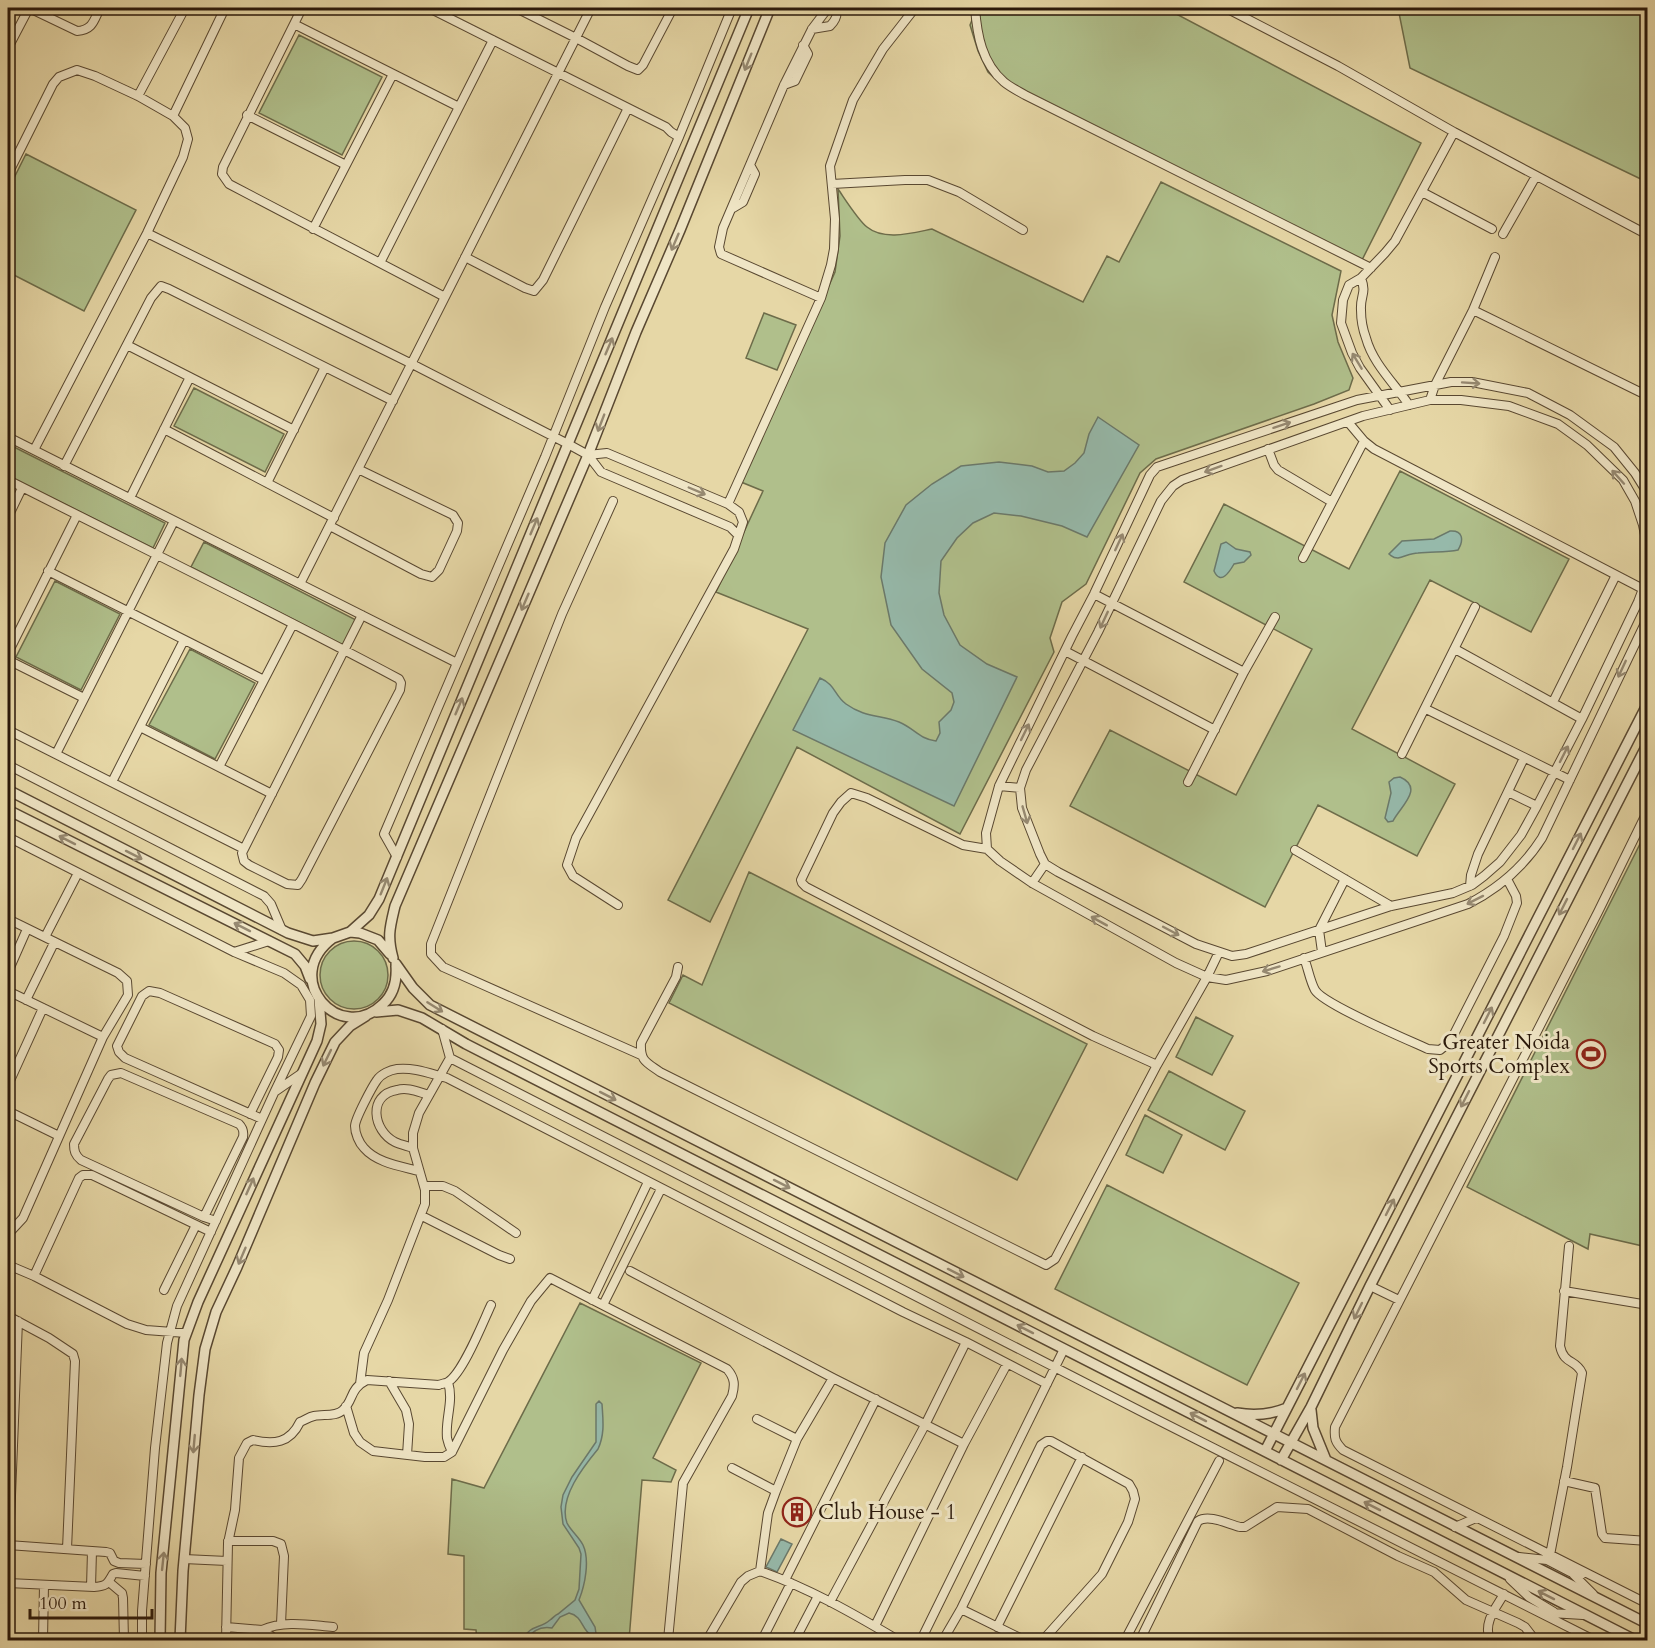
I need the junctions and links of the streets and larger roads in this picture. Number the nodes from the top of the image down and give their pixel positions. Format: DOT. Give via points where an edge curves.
graph roads {
  1 [pos="29,8"];
  2 [pos="100,8"];
  3 [pos="185,8"];
  4 [pos="225,8"];
  5 [pos="302,8"];
  6 [pos="429,8"];
  7 [pos="516,8"];
  8 [pos="591,8"];
  9 [pos="674,8"];
  10 [pos="732,8"];
  11 [pos="749,8"];
  12 [pos="770,8"];
  13 [pos="828,8"];
  14 [pos="836,8"];
  15 [pos="915,8"];
  16 [pos="975,8"];
  17 [pos="1226,8"];
  18 [pos="294,24"];
  19 [pos="812,29"];
  20 [pos="576,38"];
  21 [pos="492,39"];
  22 [pos="8,48"];
  23 [pos="558,73"];
  24 [pos="393,74"];
  25 [pos="138,96"];
  26 [pos="459,107"];
  27 [pos="628,108"];
  28 [pos="173,116"];
  29 [pos="247,116"];
  30 [pos="1454,132"];
  31 [pos="680,133"];
  32 [pos="346,165"];
  33 [pos="8,174"];
  34 [pos="1536,176"];
  35 [pos="832,183"];
  36 [pos="1422,192"];
  37 [pos="313,228"];
  38 [pos="1492,229"];
  39 [pos="1023,230"];
  40 [pos="147,233"];
  41 [pos="1503,234"];
  42 [pos="1647,234"];
  43 [pos="465,257"];
  44 [pos="1495,257"];
  45 [pos="380,263"];
  46 [pos="1371,268"];
  47 [pos="1361,278"];
  48 [pos="445,297"];
  49 [pos="821,298"];
  50 [pos="1473,310"];
  51 [pos="127,345"];
  52 [pos="412,364"];
  53 [pos="325,367"];
  54 [pos="190,377"];
  55 [pos="1435,385"];
  56 [pos="1401,393"];
  57 [pos="1381,396"];
  58 [pos="1647,396"];
  59 [pos="1430,400"];
  60 [pos="393,401"];
  61 [pos="1409,405"];
  62 [pos="1390,410"];
  63 [pos="1347,422"];
  64 [pos="164,429"];
  65 [pos="294,430"];
  66 [pos="553,436"];
  67 [pos="8,437"];
  68 [pos="1364,441"];
  69 [pos="568,444"];
  70 [pos="1268,449"];
  71 [pos="34,450"];
  72 [pos="588,454"];
  73 [pos="64,466"];
  74 [pos="358,469"];
  75 [pos="8,480"];
  76 [pos="267,483"];
  77 [pos="22,488"];
  78 [pos="1647,494"];
  79 [pos="130,498"];
  80 [pos="614,501"];
  81 [pos="1332,502"];
  82 [pos="728,504"];
  83 [pos="77,515"];
  84 [pos="8,516"];
  85 [pos="174,521"];
  86 [pos="332,522"];
  87 [pos="738,535"];
  88 [pos="1647,552"];
  89 [pos="156,555"];
  90 [pos="1304,558"];
  91 [pos="48,571"];
  92 [pos="1616,575"];
  93 [pos="300,584"];
  94 [pos="1643,589"];
  95 [pos="1094,594"];
  96 [pos="1113,603"];
  97 [pos="1475,607"];
  98 [pos="128,612"];
  99 [pos="362,615"];
  100 [pos="1275,616"];
  101 [pos="1647,617"];
  102 [pos="293,624"];
  103 [pos="184,640"];
  104 [pos="1455,649"];
  105 [pos="345,651"];
  106 [pos="1065,651"];
  107 [pos="8,652"];
  108 [pos="8,660"];
  109 [pos="1083,660"];
  110 [pos="457,663"];
  111 [pos="1244,672"];
  112 [pos="264,680"];
  113 [pos="84,698"];
  114 [pos="1552,702"];
  115 [pos="1647,703"];
  116 [pos="1426,708"];
  117 [pos="1582,719"];
  118 [pos="140,727"];
  119 [pos="8,729"];
  120 [pos="1215,730"];
  121 [pos="1647,743"];
  122 [pos="56,754"];
  123 [pos="1402,754"];
  124 [pos="1524,758"];
  125 [pos="8,765"];
  126 [pos="219,767"];
  127 [pos="1555,773"];
  128 [pos="1570,780"];
  129 [pos="112,782"];
  130 [pos="1188,782"];
  131 [pos="999,786"];
  132 [pos="1020,788"];
  133 [pos="8,790"];
  134 [pos="1508,792"];
  135 [pos="272,794"];
  136 [pos="1537,806"];
  137 [pos="8,810"];
  138 [pos="1647,810"];
  139 [pos="8,837"];
  140 [pos="244,849"];
  141 [pos="987,849"];
  142 [pos="1295,850"];
  143 [pos="397,857"];
  144 [pos="1045,864"];
  145 [pos="78,873"];
  146 [pos="1345,879"];
  147 [pos="1507,879"];
  148 [pos="1032,883"];
  149 [pos="1470,886"];
  150 [pos="618,905"];
  151 [pos="1391,906"];
  152 [pos="8,919"];
  153 [pos="27,929"];
  154 [pos="282,930"];
  155 [pos="1319,930"];
  156 [pos="350,933"];
  157 [pos="45,937"];
  158 [pos="333,938"];
  159 [pos="269,940"];
  160 [pos="54,943"];
  161 [pos="234,952"];
  162 [pos="1219,952"];
  163 [pos="1322,952"];
  164 [pos="1304,958"];
  165 [pos="394,961"];
  166 [pos="678,967"];
  167 [pos="8,972"];
  168 [pos="1207,977"];
  169 [pos="314,989"];
  170 [pos="8,991"];
  171 [pos="319,999"];
  172 [pos="26,1000"];
  173 [pos="43,1008"];
  174 [pos="376,1012"];
  175 [pos="366,1016"];
  176 [pos="441,1029"];
  177 [pos="103,1037"];
  178 [pos="640,1054"];
  179 [pos="450,1058"];
  180 [pos="1157,1065"];
  181 [pos="302,1072"];
  182 [pos="439,1076"];
  183 [pos="8,1085"];
  184 [pos="274,1093"];
  185 [pos="429,1095"];
  186 [pos="8,1111"];
  187 [pos="250,1114"];
  188 [pos="262,1119"];
  189 [pos="59,1136"];
  190 [pos="413,1148"];
  191 [pos="419,1170"];
  192 [pos="648,1182"];
  193 [pos="424,1186"];
  194 [pos="661,1188"];
  195 [pos="422,1216"];
  196 [pos="204,1217"];
  197 [pos="216,1221"];
  198 [pos="196,1225"];
  199 [pos="8,1232"];
  200 [pos="211,1232"];
  201 [pos="516,1233"];
  202 [pos="1569,1246"];
  203 [pos="510,1258"];
  204 [pos="8,1265"];
  205 [pos="630,1271"];
  206 [pos="34,1276"];
  207 [pos="1370,1286"];
  208 [pos="164,1290"];
  209 [pos="1564,1291"];
  210 [pos="592,1300"];
  211 [pos="1399,1300"];
  212 [pos="491,1305"];
  213 [pos="603,1305"];
  214 [pos="1647,1305"];
  215 [pos="8,1316"];
  216 [pos="18,1321"];
  217 [pos="170,1331"];
  218 [pos="186,1333"];
  219 [pos="966,1342"];
  220 [pos="1064,1349"];
  221 [pos="1007,1364"];
  222 [pos="1055,1367"];
  223 [pos="1647,1374"];
  224 [pos="833,1378"];
  225 [pos="390,1381"];
  226 [pos="448,1382"];
  227 [pos="360,1384"];
  228 [pos="1047,1384"];
  229 [pos="876,1399"];
  230 [pos="1647,1399"];
  231 [pos="346,1406"];
  232 [pos="1311,1407"];
  233 [pos="1287,1408"];
  234 [pos="1229,1411"];
  235 [pos="757,1419"];
  236 [pos="926,1425"];
  237 [pos="1274,1434"];
  238 [pos="797,1439"];
  239 [pos="1290,1442"];
  240 [pos="964,1443"];
  241 [pos="1265,1451"];
  242 [pos="452,1452"];
  243 [pos="407,1455"];
  244 [pos="1082,1457"];
  245 [pos="1281,1460"];
  246 [pos="1326,1460"];
  247 [pos="1219,1461"];
  248 [pos="732,1468"];
  249 [pos="1564,1481"];
  250 [pos="776,1491"];
  251 [pos="1476,1518"];
  252 [pos="1455,1527"];
  253 [pos="228,1541"];
  254 [pos="1647,1541"];
  255 [pos="8,1545"];
  256 [pos="67,1550"];
  257 [pos="92,1551"];
  258 [pos="1550,1554"];
  259 [pos="1515,1557"];
  260 [pos="184,1559"];
  261 [pos="227,1561"];
  262 [pos="146,1564"];
  263 [pos="760,1570"];
  264 [pos="1570,1572"];
  265 [pos="1506,1574"];
  266 [pos="1590,1575"];
  267 [pos="145,1576"];
  268 [pos="788,1581"];
  269 [pos="109,1582"];
  270 [pos="8,1583"];
  271 [pos="44,1585"];
  272 [pos="91,1587"];
  273 [pos="1504,1594"];
  274 [pos="818,1596"];
  275 [pos="1596,1598"];
  276 [pos="830,1602"];
  277 [pos="1647,1604"];
  278 [pos="961,1609"];
  279 [pos="1493,1612"];
  280 [pos="1554,1612"];
  281 [pos="1543,1614"];
  282 [pos="1587,1616"];
  283 [pos="280,1624"];
  284 [pos="1647,1624"];
  285 [pos="874,1626"];
  286 [pos="333,1627"];
  287 [pos="997,1627"];
  288 [pos="226,1628"];
  289 [pos="262,1630"];
  290 [pos="44,1641"];
  291 [pos="124,1641"];
  292 [pos="142,1641"];
  293 [pos="160,1641"];
  294 [pos="180,1641"];
  295 [pos="226,1641"];
  296 [pos="277,1641"];
  297 [pos="668,1641"];
  298 [pos="707,1641"];
  299 [pos="762,1641"];
  300 [pos="795,1641"];
  301 [pos="898,1641"];
  302 [pos="921,1641"];
  303 [pos="943,1641"];
  304 [pos="1024,1641"];
  305 [pos="1043,1641"];
  306 [pos="1125,1641"];
  307 [pos="1140,1641"];
  308 [pos="1490,1641"];
  309 [pos="1535,1641"];
  310 [pos="1594,1641"];
  311 [pos="1635,1641"];
  1 -- 2 [label="street" via="77,31 86,30"];
  1 -- 22 [label="street"];
  3 -- 25 [label="street"];
  4 -- 28 [label="street"];
  5 -- 18 [label="street"];
  6 -- 21 [label="street"];
  7 -- 20 [label="street"];
  8 -- 20 [label="street"];
  9 -- 20 [label="street" via="638,70"];
  10 -- 31 [label="street"];
  69 -- 11 [label="street, one-way"];
  12 -- 72 [label="street, one-way"];
  13 -- 19 [label="street"];
  14 -- 19 [label="street" via="838,13 831,26"];
  15 -- 35 [label="street" via="883,49 853,100 830,166"];
  16 -- 46 [label="street" via="981,48 1004,82"];
  17 -- 30 [label="street"];
  18 -- 24 [label="street"];
  18 -- 29 [label="street"];
  19 -- 49 [label="street" via="803,45 807,54 795,81 784,85 750,165 755,174 743,202 732,208 719,246 721,254"];
  20 -- 23 [label="street"];
  21 -- 23 [label="street"];
  21 -- 26 [label="street"];
  23 -- 27 [label="street"];
  23 -- 43 [label="street"];
  24 -- 26 [label="street"];
  24 -- 32 [label="street"];
  25 -- 28 [label="street"];
  25 -- 33 [label="street" via="77,70 59,77"];
  26 -- 45 [label="street"];
  27 -- 31 [label="street" via="666,127 674,126"];
  27 -- 43 [label="street" via="534,291"];
  28 -- 40 [label="street" via="185,128 188,139"];
  29 -- 32 [label="street"];
  29 -- 37 [label="street" via="222,174 229,184"];
  30 -- 34 [label="street"];
  30 -- 36 [label="street"];
  31 -- 66 [label="street"];
  32 -- 37 [label="street"];
  34 -- 41 [label="street"];
  34 -- 42 [label="street"];
  35 -- 39 [label="street" via="928,180 959,192"];
  35 -- 49 [label="street" via="834,249"];
  36 -- 38 [label="street"];
  36 -- 46 [label="street" via="1395,241"];
  37 -- 45 [label="street"];
  40 -- 52 [label="street"];
  40 -- 71 [label="street"];
  43 -- 48 [label="street"];
  44 -- 50 [label="street"];
  45 -- 48 [label="street"];
  46 -- 47 [label="street"];
  47 -- 56 [label="street" via="1365,288 1360,309 1366,338 1376,361"];
  57 -- 47 [label="street, one-way" via="1360,368 1341,323 1349,285"];
  48 -- 52 [label="street"];
  49 -- 82 [label="street"];
  50 -- 55 [label="street"];
  50 -- 58 [label="street"];
  51 -- 53 [label="street" via="161,286"];
  51 -- 54 [label="street"];
  51 -- 73 [label="street"];
  52 -- 60 [label="street"];
  52 -- 66 [label="street"];
  53 -- 60 [label="street"];
  53 -- 65 [label="street"];
  54 -- 64 [label="street"];
  54 -- 65 [label="street"];
  55 -- 56 [label="street"];
  55 -- 59 [label="street"];
  55 -- 78 [label="street, one-way" via="1472,382 1528,393 1570,415 1614,447"];
  56 -- 57 [label="street"];
  56 -- 61 [label="street"];
  57 -- 62 [label="street"];
  95 -- 57 [label="street, one-way" via="1157,467 1357,400"];
  59 -- 61 [label="street"];
  88 -- 59 [label="street, one-way" via="1638,509 1623,480 1587,445 1558,424 1509,406"];
  60 -- 74 [label="street"];
  61 -- 62 [label="street"];
  62 -- 63 [label="street"];
  63 -- 68 [label="street"];
  63 -- 70 [label="street"];
  64 -- 76 [label="street"];
  64 -- 79 [label="street"];
  65 -- 76 [label="street"];
  66 -- 69 [label="street"];
  66 -- 110 [label="street"];
  67 -- 71 [label="street"];
  68 -- 81 [label="street"];
  68 -- 92 [label="street"];
  69 -- 72 [label="street"];
  143 -- 69 [label="street, one-way"];
  70 -- 81 [label="street" via="1278,470"];
  70 -- 96 [label="street, one-way" via="1173,486 1161,501"];
  71 -- 73 [label="street"];
  72 -- 82 [label="street, one-way" via="607,453"];
  72 -- 87 [label="street" via="601,472 730,527"];
  72 -- 165 [label="street, one-way" via="395,906 389,928"];
  73 -- 79 [label="street"];
  74 -- 86 [label="street"];
  74 -- 86 [label="street" via="453,515 457,531 439,570 432,577 421,574"];
  75 -- 77 [label="street"];
  76 -- 86 [label="street"];
  77 -- 83 [label="street"];
  77 -- 84 [label="street"];
  79 -- 85 [label="street"];
  80 -- 178 [label="street" via="562,614 430,944 431,954 443,967"];
  81 -- 90 [label="street"];
  82 -- 87 [label="street" via="742,517"];
  83 -- 89 [label="street"];
  83 -- 91 [label="street"];
  85 -- 89 [label="street"];
  85 -- 93 [label="street"];
  86 -- 93 [label="street"];
  87 -- 150 [label="street" via="734,549 576,838 567,865 573,876"];
  88 -- 94 [label="street"];
  89 -- 98 [label="street"];
  89 -- 102 [label="street"];
  91 -- 98 [label="street"];
  91 -- 107 [label="street"];
  92 -- 94 [label="street"];
  92 -- 114 [label="street"];
  93 -- 99 [label="street"];
  94 -- 117 [label="street"];
  95 -- 96 [label="street"];
  95 -- 106 [label="street"];
  96 -- 109 [label="street, one-way"];
  96 -- 111 [label="street"];
  97 -- 104 [label="street"];
  98 -- 103 [label="street"];
  98 -- 113 [label="street"];
  99 -- 105 [label="street"];
  99 -- 110 [label="street"];
  100 -- 111 [label="street"];
  101 -- 128 [label="street, one-way"];
  102 -- 105 [label="street"];
  102 -- 112 [label="street"];
  103 -- 112 [label="street"];
  103 -- 118 [label="street"];
  104 -- 114 [label="street"];
  104 -- 116 [label="street"];
  105 -- 135 [label="street"];
  105 -- 140 [label="street" via="399,679 400,690 298,885 287,884 249,865 242,856"];
  106 -- 109 [label="street"];
  131 -- 106 [label="street, one-way"];
  108 -- 113 [label="street"];
  109 -- 120 [label="street"];
  109 -- 132 [label="street"];
  110 -- 143 [label="street" via="384,834"];
  111 -- 120 [label="street"];
  112 -- 126 [label="street"];
  113 -- 122 [label="street"];
  114 -- 117 [label="street"];
  233 -- 115 [label="street, one-way"];
  116 -- 123 [label="street"];
  116 -- 124 [label="street"];
  127 -- 117 [label="street, one-way"];
  118 -- 126 [label="street"];
  118 -- 129 [label="street"];
  119 -- 122 [label="street"];
  120 -- 130 [label="street"];
  121 -- 207 [label="street, one-way"];
  122 -- 129 [label="street"];
  124 -- 127 [label="street"];
  124 -- 134 [label="street"];
  125 -- 154 [label="street" via="264,896"];
  126 -- 135 [label="street"];
  127 -- 128 [label="street"];
  127 -- 136 [label="street"];
  128 -- 147 [label="street" via="1542,838"];
  129 -- 140 [label="street"];
  131 -- 132 [label="street"];
  131 -- 141 [label="street" via="986,833"];
  132 -- 144 [label="street, one-way" via="1022,808"];
  133 -- 154 [label="street, one-way"];
  134 -- 136 [label="street"];
  134 -- 149 [label="street" via="1478,854"];
  135 -- 140 [label="street"];
  136 -- 149 [label="street" via="1500,862"];
  159 -- 137 [label="street, one-way"];
  138 -- 211 [label="street"];
  139 -- 145 [label="street"];
  141 -- 148 [label="street"];
  141 -- 180 [label="street" via="963,845 851,793 833,813 801,880 806,887 1093,1036"];
  142 -- 146 [label="street"];
  156 -- 143 [label="street, one-way" via="379,899"];
  144 -- 148 [label="street"];
  144 -- 162 [label="street, one-way" via="1196,944"];
  145 -- 157 [label="street"];
  145 -- 161 [label="street"];
  146 -- 151 [label="street"];
  146 -- 155 [label="street"];
  147 -- 163 [label="street, one-way" via="1468,904"];
  147 -- 164 [label="street" via="1517,903 1450,1042 1440,1050 1428,1049 1320,995 1315,991"];
  168 -- 148 [label="street, one-way"];
  149 -- 151 [label="street"];
  151 -- 155 [label="street"];
  152 -- 153 [label="street"];
  153 -- 157 [label="street"];
  153 -- 167 [label="street"];
  154 -- 158 [label="street" via="313,941"];
  155 -- 162 [label="street" via="1245,954"];
  155 -- 163 [label="street"];
  156 -- 158 [label="street"];
  156 -- 165 [label="street" via="378,940"];
  157 -- 160 [label="street"];
  158 -- 169 [label="street" via="320,950 313,965"];
  159 -- 161 [label="street"];
  159 -- 169 [label="street" via="295,954 305,966"];
  160 -- 172 [label="street"];
  160 -- 177 [label="street" via="127,981 128,995"];
  161 -- 184 [label="street" via="284,973 301,985 310,1000 311,1016"];
  162 -- 168 [label="street"];
  163 -- 164 [label="street"];
  164 -- 168 [label="street, one-way" via="1226,980"];
  165 -- 174 [label="street" via="397,979 390,998"];
  165 -- 234 [label="street, one-way" via="430,1005"];
  166 -- 178 [label="street" via="641,1043"];
  168 -- 180 [label="street"];
  169 -- 171 [label="street"];
  170 -- 172 [label="street"];
  171 -- 175 [label="street" via="335,1013"];
  171 -- 181 [label="street" via="321,1024"];
  172 -- 173 [label="street"];
  173 -- 177 [label="street"];
  173 -- 183 [label="street"];
  174 -- 175 [label="street"];
  174 -- 176 [label="street" via="398,1010"];
  175 -- 260 [label="street, one-way" via="335,1042 216,1312 205,1349 199,1395"];
  176 -- 179 [label="street"];
  220 -- 176 [label="street, one-way"];
  177 -- 189 [label="street"];
  178 -- 180 [label="street" via="660,1072 1046,1265 1055,1259"];
  179 -- 182 [label="street"];
  179 -- 222 [label="street"];
  181 -- 184 [label="street"];
  218 -- 181 [label="street, one-way"];
  182 -- 185 [label="street"];
  182 -- 191 [label="street" via="418,1070 386,1072 377,1079 355,1125 362,1146 371,1155"];
  182 -- 192 [label="street"];
  184 -- 188 [label="street"];
  185 -- 190 [label="street" via="419,1113"];
  185 -- 190 [label="street" via="411,1089 397,1090 378,1101 375,1111 385,1135"];
  186 -- 189 [label="street"];
  187 -- 187 [label="street" via="118,1052 117,1046 142,996 149,991 160,993 275,1044 278,1057"];
  187 -- 188 [label="street"];
  188 -- 197 [label="street"];
  189 -- 199 [label="street" via="23,1218"];
  190 -- 191 [label="street"];
  191 -- 193 [label="street"];
  192 -- 194 [label="street"];
  192 -- 210 [label="street"];
  193 -- 195 [label="street"];
  193 -- 201 [label="street" via="443,1186 455,1191"];
  194 -- 213 [label="street"];
  194 -- 219 [label="street"];
  195 -- 203 [label="street"];
  195 -- 227 [label="street" via="364,1353"];
  196 -- 196 [label="street" via="77,1157 74,1144 111,1075 121,1072 242,1127 243,1137"];
  196 -- 197 [label="street"];
  197 -- 200 [label="street"];
  198 -- 200 [label="street"];
  198 -- 206 [label="street" via="92,1175 83,1175"];
  198 -- 208 [label="street"];
  200 -- 217 [label="street" via="177,1306"];
  202 -- 209 [label="street"];
  204 -- 206 [label="street"];
  205 -- 224 [label="street"];
  206 -- 217 [label="street" via="127,1324"];
  207 -- 211 [label="street"];
  207 -- 232 [label="street, one-way"];
  209 -- 214 [label="street"];
  209 -- 249 [label="street" via="1561,1352 1582,1373"];
  210 -- 213 [label="street"];
  210 -- 242 [label="street" via="550,1278 531,1301 503,1350"];
  211 -- 251 [label="street" via="1335,1427 1334,1439 1343,1450"];
  212 -- 226 [label="street" via="464,1361"];
  213 -- 297 [label="street" via="733,1375 732,1396 683,1483"];
  215 -- 216 [label="street"];
  216 -- 255 [label="street"];
  216 -- 256 [label="street" via="68,1350 75,1361"];
  217 -- 218 [label="street"];
  217 -- 262 [label="street"];
  293 -- 218 [label="street, one-way" via="161,1573"];
  219 -- 221 [label="street"];
  219 -- 236 [label="street"];
  220 -- 222 [label="street"];
  241 -- 220 [label="street, one-way"];
  221 -- 228 [label="street"];
  221 -- 240 [label="street"];
  222 -- 228 [label="street"];
  222 -- 273 [label="street"];
  223 -- 230 [label="street"];
  224 -- 229 [label="street"];
  224 -- 238 [label="street"];
  225 -- 226 [label="street"];
  225 -- 227 [label="street" via="367,1380"];
  225 -- 243 [label="street" via="406,1410"];
  226 -- 242 [label="street" via="452,1394 447,1439"];
  227 -- 231 [label="street"];
  228 -- 302 [label="street"];
  229 -- 236 [label="street"];
  229 -- 268 [label="street"];
  231 -- 243 [label="street" via="360,1442 373,1451"];
  231 -- 253 [label="street" via="337,1414 300,1422 290,1436 278,1442 247,1443 239,1458"];
  232 -- 239 [label="street"];
  232 -- 246 [label="street" via="1313,1428"];
  233 -- 234 [label="street" via="1253,1415"];
  233 -- 237 [label="street"];
  234 -- 237 [label="street"];
  235 -- 238 [label="street"];
  236 -- 240 [label="street"];
  236 -- 276 [label="street"];
  237 -- 239 [label="street"];
  237 -- 241 [label="street"];
  238 -- 250 [label="street"];
  239 -- 245 [label="street"];
  239 -- 246 [label="street"];
  240 -- 285 [label="street"];
  241 -- 245 [label="street"];
  242 -- 243 [label="street" via="444,1457"];
  244 -- 278 [label="street" via="1051,1441 1041,1445"];
  244 -- 287 [label="street"];
  244 -- 305 [label="street" via="1128,1484 1135,1499 1102,1574"];
  265 -- 245 [label="street, one-way"];
  246 -- 252 [label="street"];
  247 -- 306 [label="street"];
  248 -- 250 [label="street"];
  249 -- 254 [label="street" via="1595,1488 1605,1538"];
  249 -- 258 [label="street"];
  250 -- 263 [label="street" via="768,1513"];
  251 -- 252 [label="street"];
  251 -- 258 [label="street"];
  252 -- 259 [label="street"];
  253 -- 261 [label="street"];
  253 -- 283 [label="street" via="281,1544 284,1556"];
  255 -- 256 [label="street"];
  256 -- 257 [label="street"];
  257 -- 262 [label="street" via="110,1553 114,1562"];
  257 -- 272 [label="street"];
  258 -- 266 [label="street"];
  259 -- 264 [label="street" via="1547,1560"];
  259 -- 275 [label="street"];
  260 -- 261 [label="street"];
  260 -- 294 [label="street"];
  261 -- 288 [label="street"];
  262 -- 267 [label="street"];
  263 -- 268 [label="street"];
  263 -- 298 [label="street" via="741,1582"];
  264 -- 266 [label="street"];
  264 -- 275 [label="street"];
  265 -- 280 [label="street" via="1529,1597"];
  282 -- 265 [label="street, one-way"];
  266 -- 277 [label="street"];
  267 -- 269 [label="street" via="116,1573"];
  267 -- 292 [label="street"];
  268 -- 274 [label="street"];
  268 -- 299 [label="street"];
  269 -- 272 [label="street"];
  269 -- 291 [label="street" via="122,1593"];
  270 -- 271 [label="street"];
  271 -- 272 [label="street"];
  271 -- 290 [label="street"];
  273 -- 279 [label="street"];
  273 -- 281 [label="street"];
  274 -- 276 [label="street"];
  274 -- 300 [label="street"];
  275 -- 284 [label="street"];
  276 -- 285 [label="street"];
  278 -- 287 [label="street"];
  278 -- 303 [label="street"];
  279 -- 307 [label="street" via="1466,1600 1434,1572 1308,1509 1281,1506 1245,1527 1208,1518 1198,1521"];
  279 -- 308 [label="street" via="1487,1628"];
  279 -- 309 [label="street" via="1525,1627"];
  280 -- 281 [label="street"];
  280 -- 282 [label="street"];
  281 -- 310 [label="street"];
  282 -- 311 [label="street"];
  283 -- 286 [label="street"];
  283 -- 289 [label="street"];
  285 -- 301 [label="street"];
  287 -- 304 [label="street"];
  288 -- 289 [label="street"];
  288 -- 295 [label="street"];
  289 -- 296 [label="street"];
}
